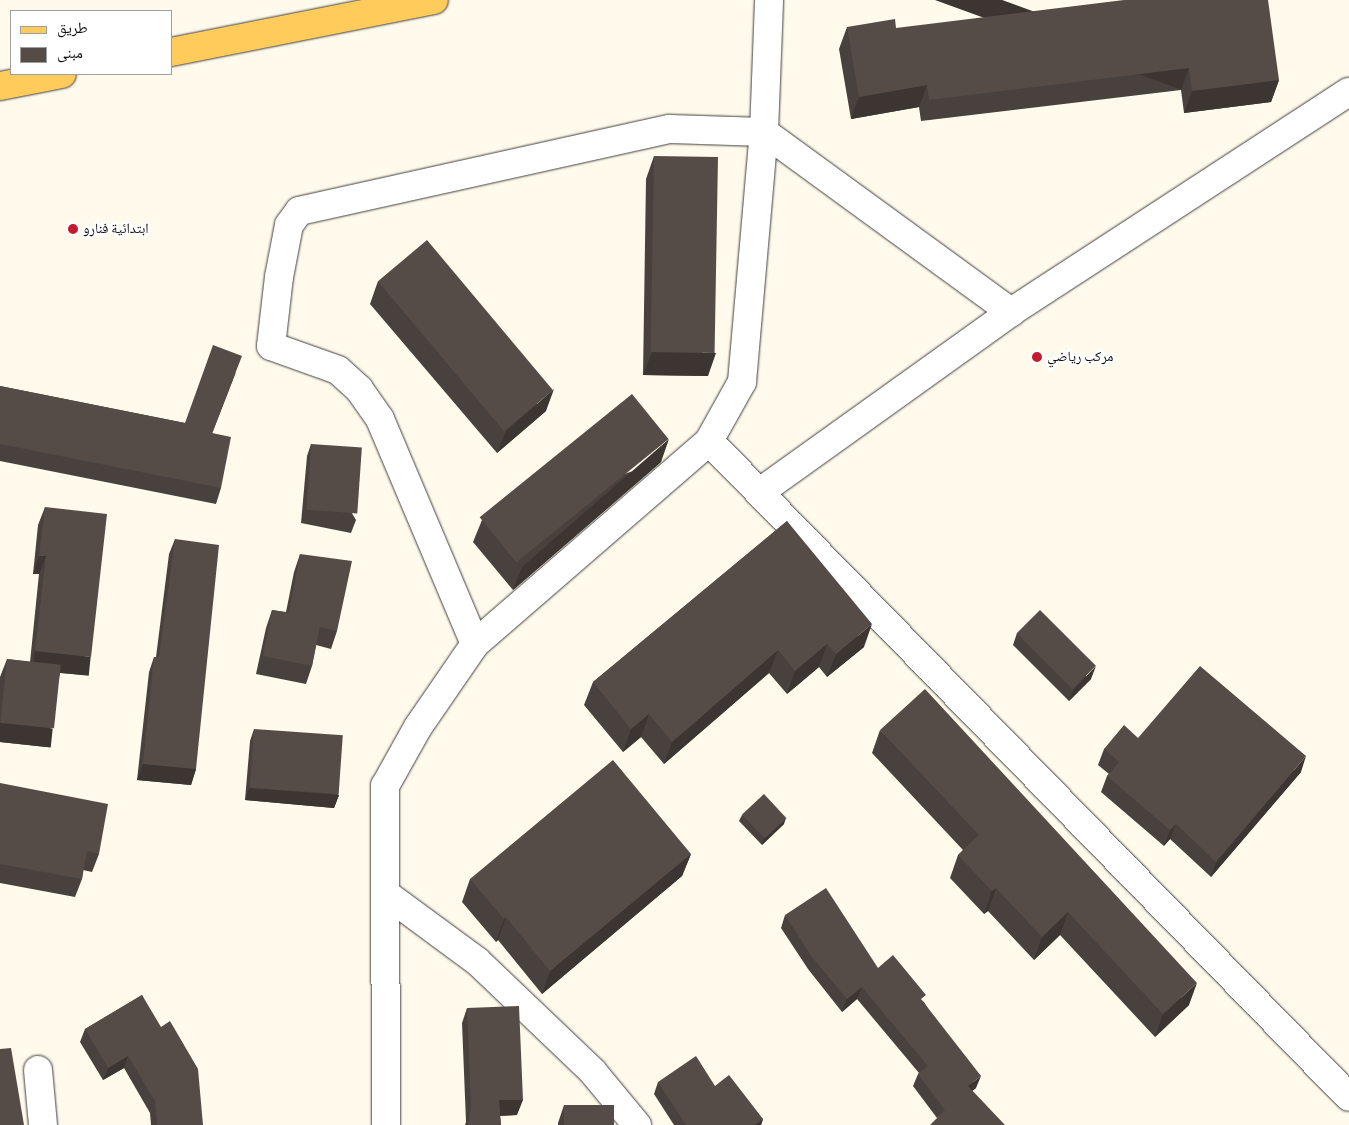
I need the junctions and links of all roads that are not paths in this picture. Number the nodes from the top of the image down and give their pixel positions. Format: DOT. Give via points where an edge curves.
graph roads {
  1 [pos="434,0"];
  2 [pos="769,0"];
  3 [pos="172,52"];
  4 [pos="57,75"];
  5 [pos="0,86"];
  6 [pos="1349,92"];
  7 [pos="764,132"];
  8 [pos="1011,312"];
  9 [pos="709,441"];
  10 [pos="760,492"];
  11 [pos="475,644"];
  12 [pos="386,894"];
  13 [pos="38,1070"];
  14 [pos="1349,1097"];
  15 [pos="43,1125"];
  16 [pos="386,1125"];
  17 [pos="637,1125"];
  1 -- 3 [label="main road"];
  2 -- 7 [label="street"];
  4 -- 5 [label="main road"];
  6 -- 8 [label="street"];
  7 -- 8 [label="street"];
  7 -- 9 [label="street" via="742,382"];
  7 -- 11 [label="street" via="670,129 299,211 289,225 271,346 338,370 359,389 380,419"];
  8 -- 10 [label="street"];
  9 -- 10 [label="street"];
  9 -- 11 [label="street"];
  10 -- 14 [label="street"];
  11 -- 12 [label="street" via="418,727 385,786"];
  12 -- 16 [label="street"];
  12 -- 17 [label="street" via="476,961 593,1072"];
  13 -- 15 [label="street"];
}
